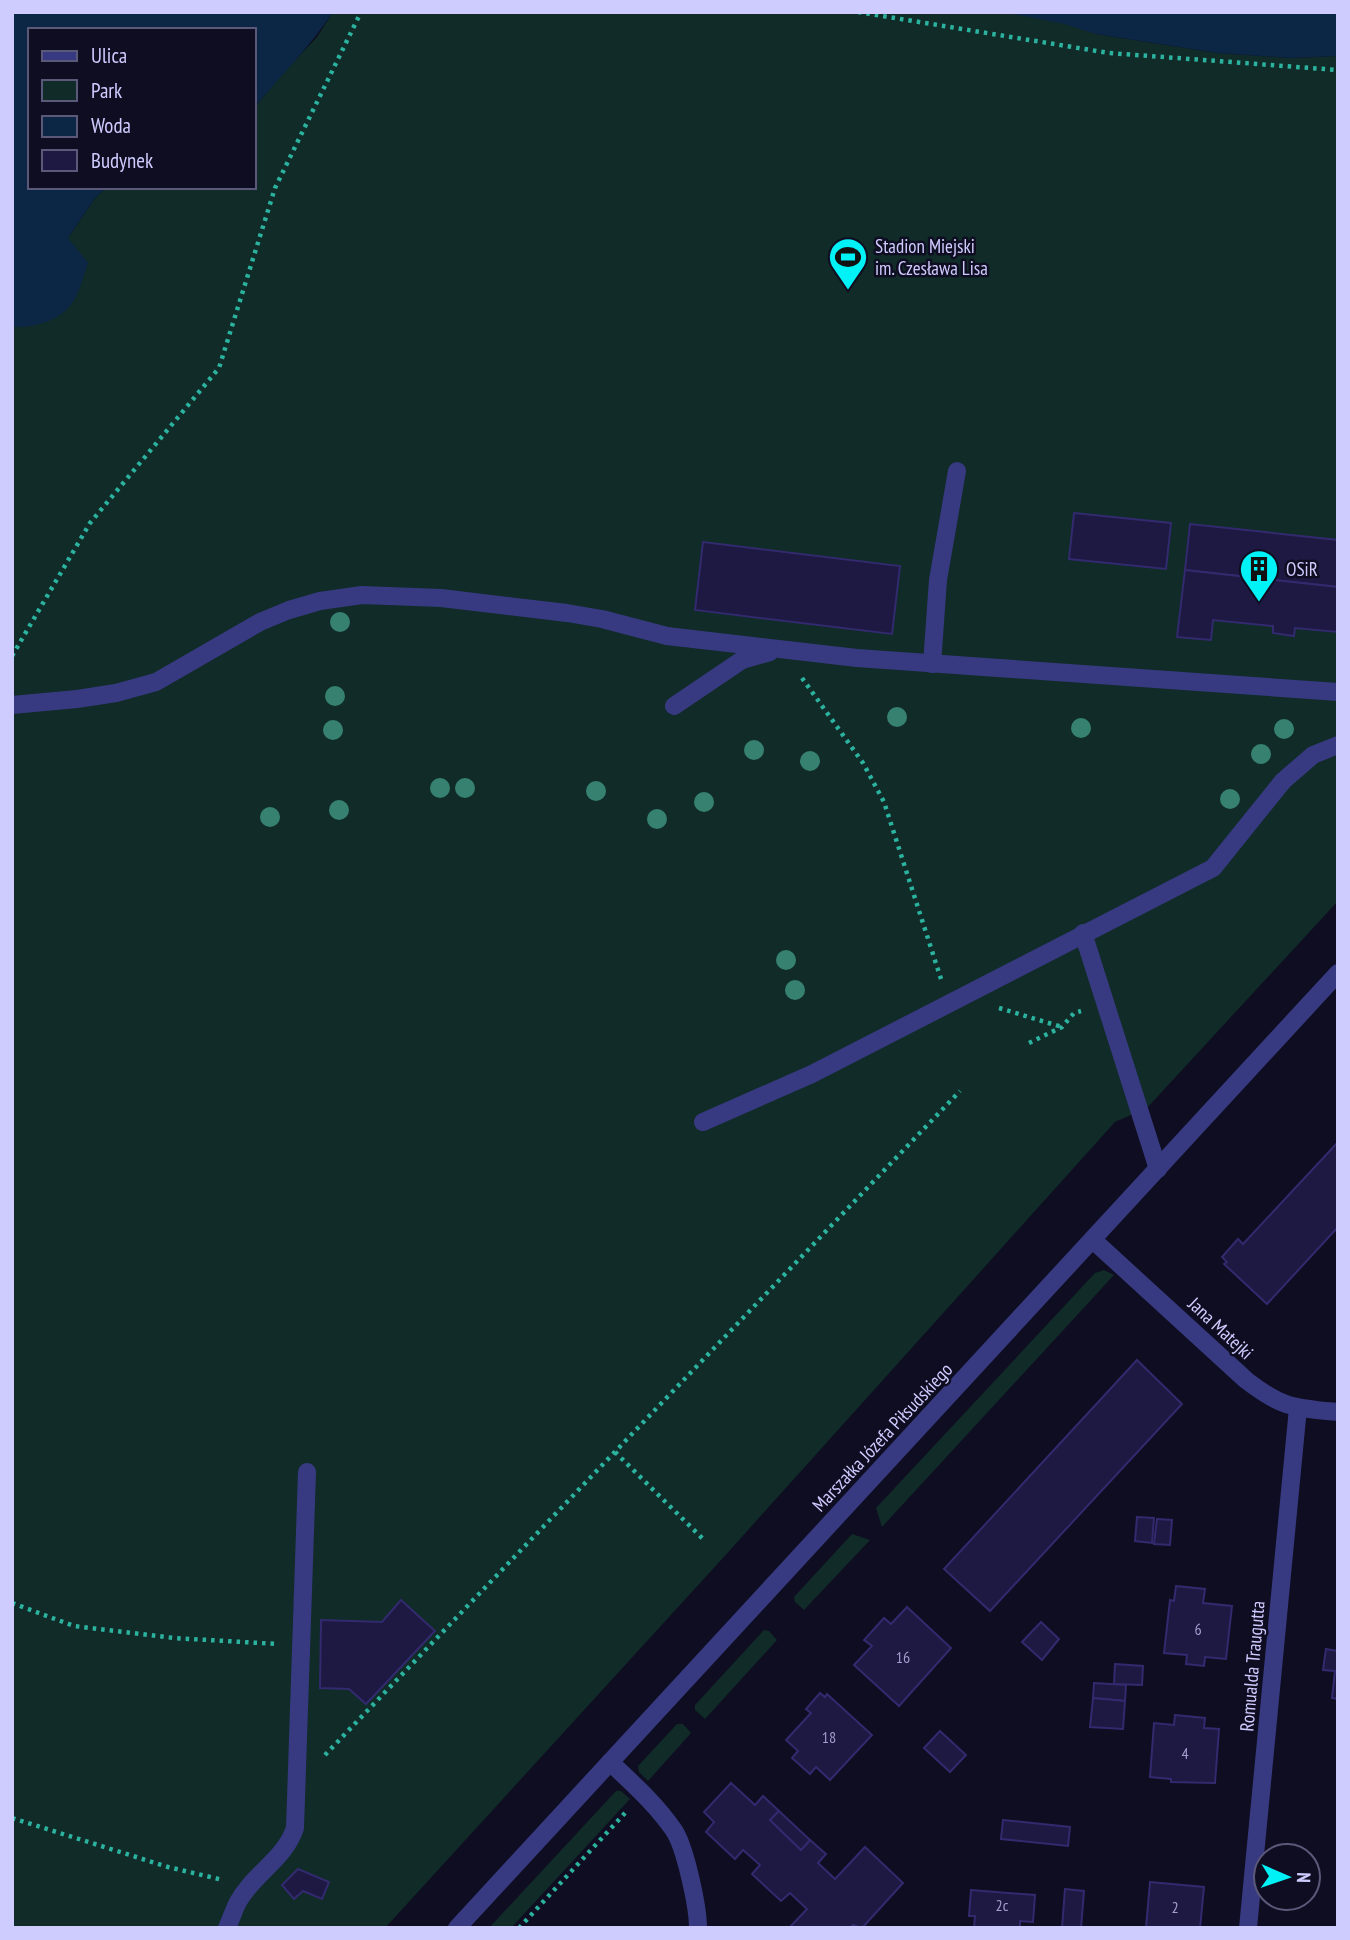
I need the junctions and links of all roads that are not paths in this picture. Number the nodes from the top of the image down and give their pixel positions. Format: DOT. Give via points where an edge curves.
graph roads {
  1 [pos="957,471"];
  2 [pos="782,649"];
  3 [pos="932,664"];
  4 [pos="1338,692"];
  5 [pos="12,705"];
  6 [pos="674,706"];
  7 [pos="1338,745"];
  8 [pos="1083,933"];
  9 [pos="1338,973"];
  10 [pos="703,1122"];
  11 [pos="1158,1169"];
  12 [pos="1093,1240"];
  13 [pos="1298,1408"];
  14 [pos="1338,1412"];
  15 [pos="307,1472"];
  16 [pos="610,1762"];
  17 [pos="228,1928"];
  18 [pos="457,1928"];
  19 [pos="698,1928"];
  20 [pos="1248,1928"];
  1 -- 3 [label="street" via="938,580"];
  2 -- 3 [label="street"];
  2 -- 5 [label="street" via="667,636 567,613 441,598 362,595 320,601 270,618 156,682 116,693"];
  2 -- 6 [label="street" via="741,660"];
  3 -- 4 [label="street"];
  7 -- 8 [label="street" via="1313,755 1283,781 1213,868"];
  8 -- 10 [label="street" via="812,1074"];
  8 -- 11 [label="street"];
  9 -- 11 [label="street, Marszałka Józefa Piłsudskiego"];
  11 -- 12 [label="street, Marszałka Józefa Piłsudskiego"];
  12 -- 13 [label="street, Jana Matejki" via="1247,1380 1270,1398"];
  12 -- 16 [label="street, Marszałka Józefa Piłsudskiego"];
  13 -- 14 [label="street, Jana Matejki"];
  13 -- 20 [label="street, Romualda Traugutta"];
  15 -- 17 [label="street" via="295,1828 291,1841 238,1901"];
  16 -- 18 [label="street, Marszałka Józefa Piłsudskiego"];
  16 -- 19 [label="street" via="676,1831"];
}
